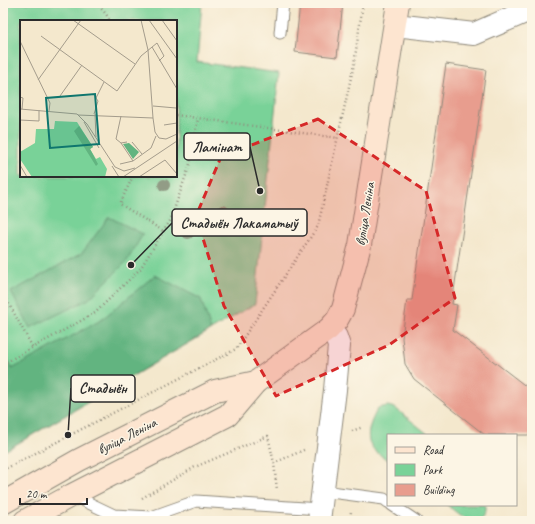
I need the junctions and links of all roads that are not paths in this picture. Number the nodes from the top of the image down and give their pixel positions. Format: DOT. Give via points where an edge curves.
graph roads {
  1 [pos="283,3"];
  2 [pos="398,3"];
  3 [pos="532,10"];
  4 [pos="395,25"];
  5 [pos="280,33"];
  6 [pos="329,329"];
  7 [pos="256,382"];
  8 [pos="72,495"];
  9 [pos="387,501"];
  10 [pos="3,503"];
  11 [pos="394,506"];
  12 [pos="321,507"];
  13 [pos="25,521"];
  14 [pos="416,521"];
  1 -- 5 [label="lane"];
  2 -- 4 [label="main road, вуліца Леніна"];
  3 -- 4 [label="street" via="474,34"];
  4 -- 6 [label="main road, вуліца Леніна" via="360,245 344,310"];
  6 -- 7 [label="main road, вуліца Леніна"];
  6 -- 12 [label="street" via="339,346"];
  7 -- 8 [label="main road, вуліца Леніна" via="228,415"];
  7 -- 10 [label="main road, вуліца Леніна" via="215,391 79,460"];
  8 -- 12 [label="lane" via="114,515 151,517 196,501"];
  8 -- 13 [label="main road, вуліца Леніна"];
  9 -- 12 [label="lane" via="384,499"];
  11 -- 14 [label="lane"];
}
